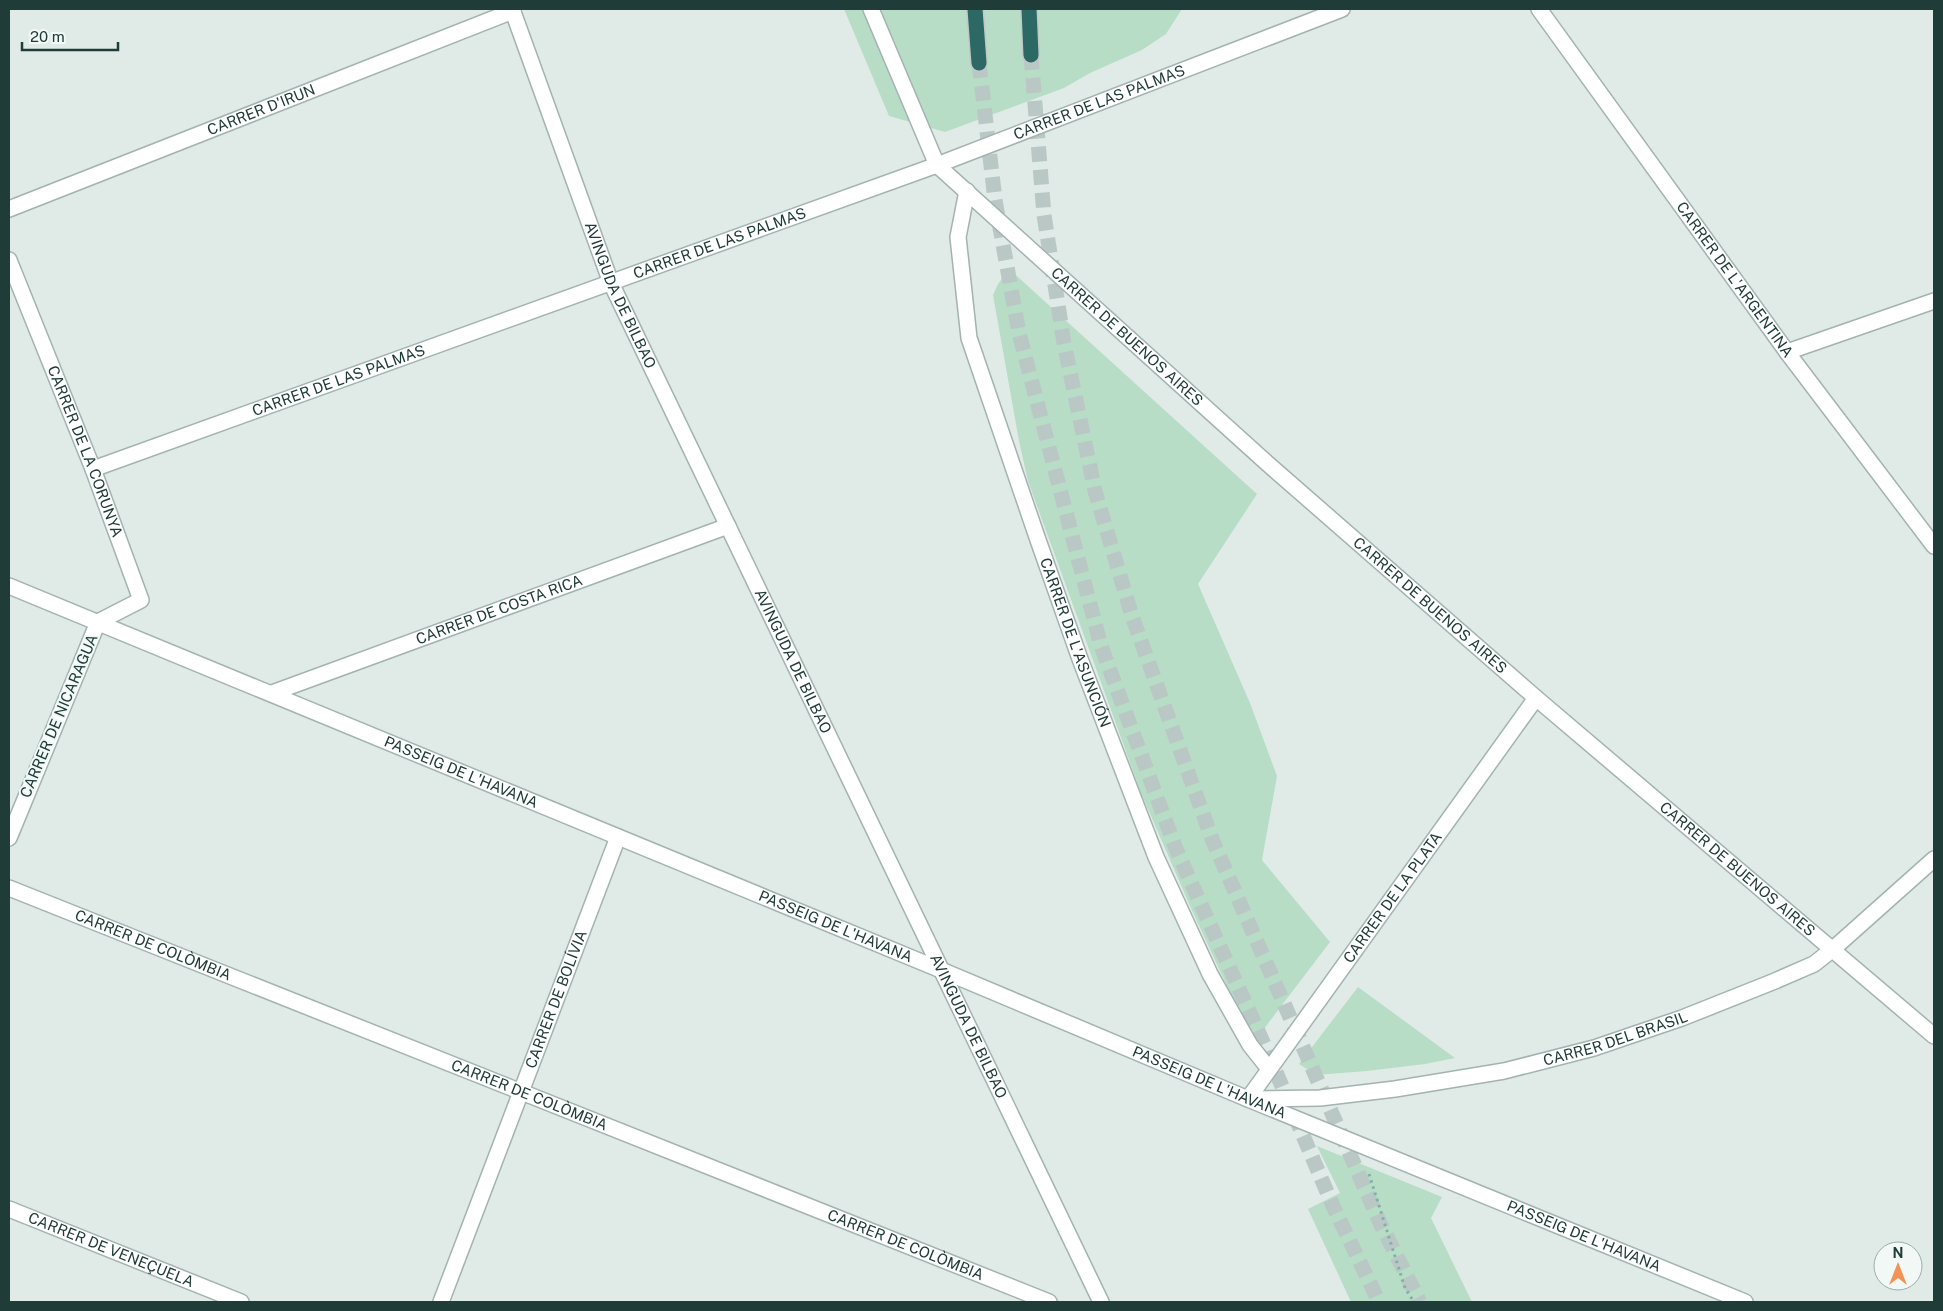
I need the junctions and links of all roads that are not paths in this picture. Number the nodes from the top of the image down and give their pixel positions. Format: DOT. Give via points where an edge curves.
graph roads {
  1 [pos="871,9"];
  2 [pos="975,9"];
  3 [pos="1029,9"];
  4 [pos="1342,9"];
  5 [pos="1539,9"];
  6 [pos="513,10"];
  7 [pos="1031,55"];
  8 [pos="979,63"];
  9 [pos="937,165"];
  10 [pos="967,191"];
  11 [pos="9,209"];
  12 [pos="9,260"];
  13 [pos="611,283"];
  14 [pos="1934,301"];
  15 [pos="1787,352"];
  16 [pos="93,468"];
  17 [pos="728,526"];
  18 [pos="1934,546"];
  19 [pos="9,586"];
  20 [pos="98,622"];
  21 [pos="272,693"];
  22 [pos="1536,698"];
  23 [pos="618,837"];
  24 [pos="9,838"];
  25 [pos="1934,859"];
  26 [pos="9,888"];
  27 [pos="1833,949"];
  28 [pos="941,970"];
  29 [pos="1934,1036"];
  30 [pos="1269,1069"];
  31 [pos="522,1092"];
  32 [pos="1248,1099"];
  33 [pos="9,1209"];
  34 [pos="241,1302"];
  35 [pos="441,1302"];
  36 [pos="1049,1302"];
  37 [pos="1101,1302"];
  38 [pos="1745,1302"];
  1 -- 9 [label="street"];
  2 -- 8 [label="highway"];
  3 -- 7 [label="highway"];
  4 -- 9 [label="street, CARRER DE LAS PALMAS"];
  5 -- 15 [label="street, CARRER DE L'ARGENTINA"];
  6 -- 11 [label="street, CARRER D'IRUN"];
  6 -- 13 [label="street, AVINGUDA DE BILBAO"];
  9 -- 10 [label="street, CARRER DE BUENOS AIRES"];
  9 -- 13 [label="street, CARRER DE LAS PALMAS"];
  10 -- 22 [label="street, CARRER DE BUENOS AIRES" via="1268,464"];
  10 -- 30 [label="street, CARRER DE L'ASUNCIÓN" via="958,237 969,338 1038,540 1156,857 1210,974 1250,1045"];
  12 -- 16 [label="street, CARRER DE LA CORUNYA"];
  13 -- 16 [label="street, CARRER DE LAS PALMAS"];
  13 -- 17 [label="street, AVINGUDA DE BILBAO"];
  14 -- 15 [label="street"];
  15 -- 18 [label="street, CARRER DE L'ARGENTINA"];
  16 -- 20 [label="street, CARRER DE LA CORUNYA" via="141,600"];
  17 -- 21 [label="street, CARRER DE COSTA RICA"];
  17 -- 28 [label="street, AVINGUDA DE BILBAO"];
  19 -- 20 [label="street, PASSEIG DE L'HAVANA"];
  20 -- 21 [label="street, PASSEIG DE L'HAVANA"];
  20 -- 24 [label="street, CARRER DE NICARAGUA"];
  21 -- 23 [label="street, PASSEIG DE L'HAVANA"];
  22 -- 27 [label="street, CARRER DE BUENOS AIRES"];
  22 -- 30 [label="street, CARRER DE LA PLATA"];
  23 -- 28 [label="street, PASSEIG DE L'HAVANA"];
  23 -- 31 [label="street, CARRER DE BOLÍVIA"];
  25 -- 27 [label="street, CARRER DEL BRASIL"];
  26 -- 31 [label="street, CARRER DE COLÒMBIA"];
  27 -- 29 [label="street, CARRER DE BUENOS AIRES"];
  27 -- 32 [label="street, CARRER DEL BRASIL" via="1814,964 1775,981 1682,1018 1576,1053 1504,1071 1395,1089 1320,1098"];
  28 -- 32 [label="street, PASSEIG DE L'HAVANA"];
  28 -- 37 [label="street, AVINGUDA DE BILBAO"];
  30 -- 32 [label="street, CARRER DE LA PLATA"];
  31 -- 35 [label="street, CARRER DE BOLÍVIA"];
  31 -- 36 [label="street, CARRER DE COLÒMBIA"];
  32 -- 38 [label="street, PASSEIG DE L'HAVANA"];
  33 -- 34 [label="street, CARRER DE VENEÇUELA"];
}
